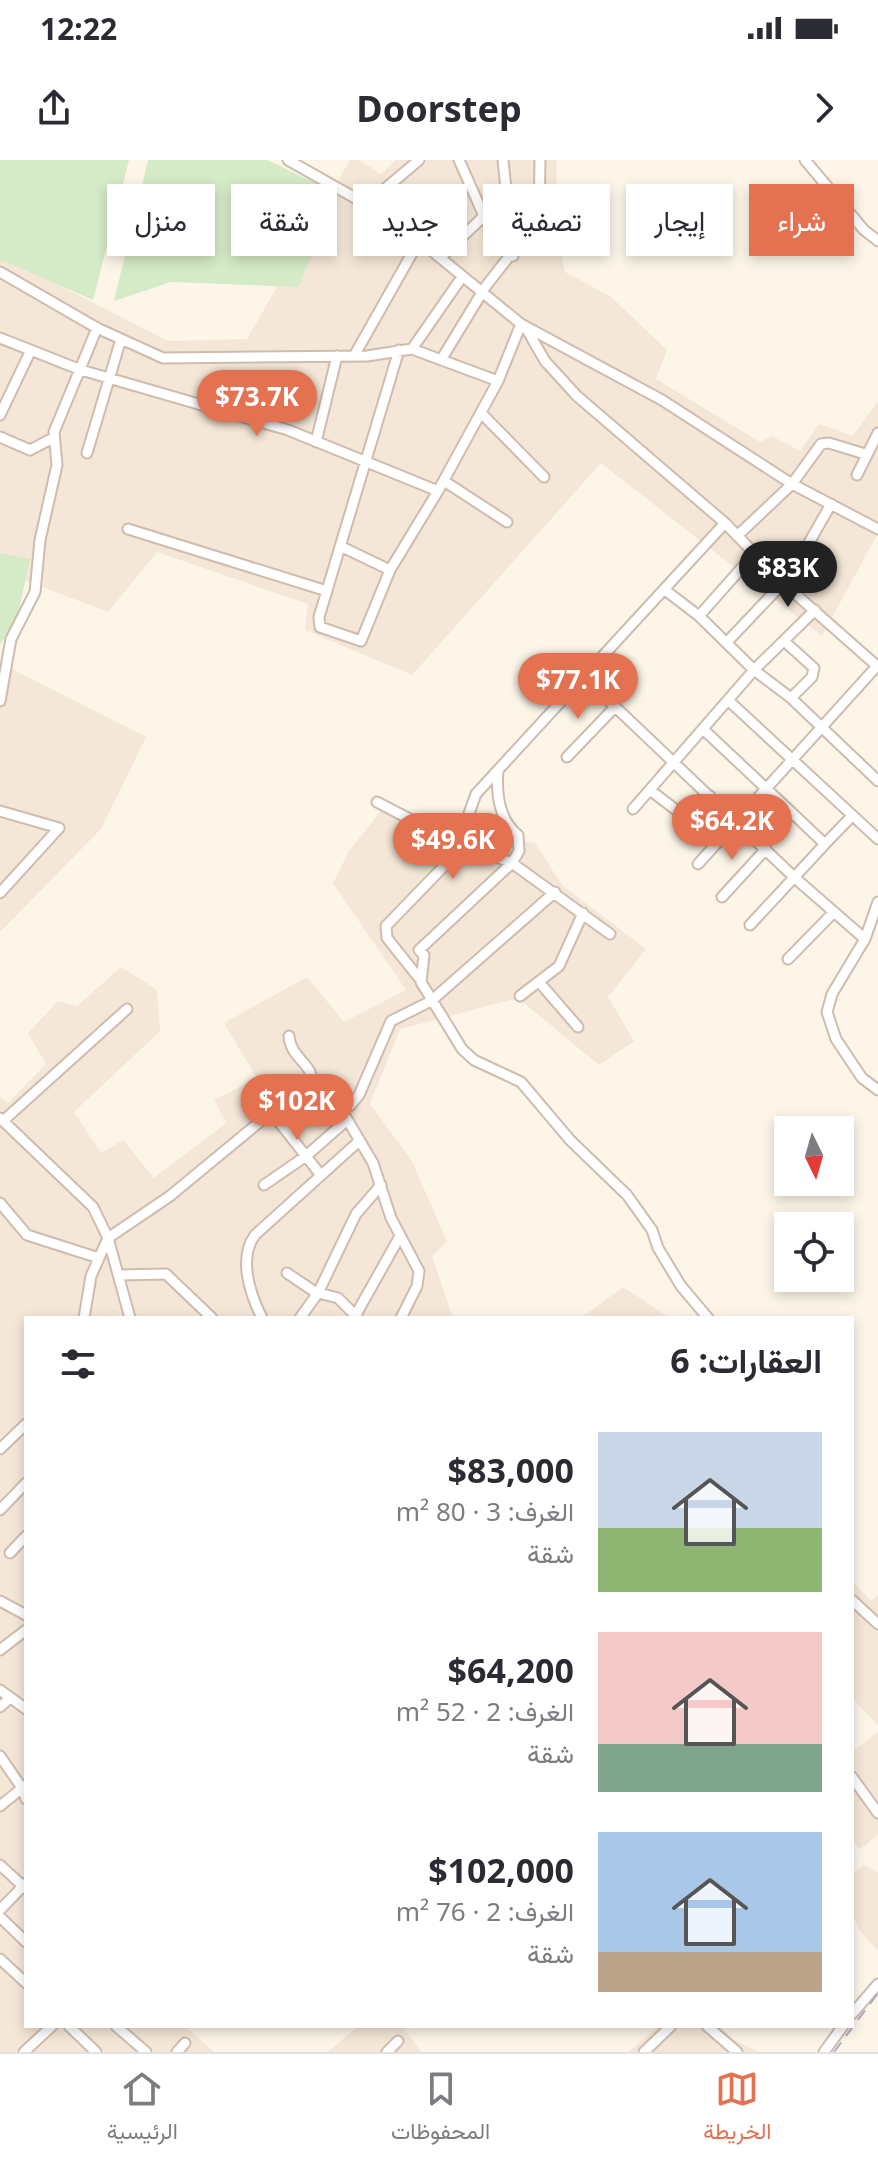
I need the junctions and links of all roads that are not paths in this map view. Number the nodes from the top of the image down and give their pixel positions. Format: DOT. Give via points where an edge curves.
graph roads {
  1 [pos="288,160"];
  2 [pos="419,160"];
  3 [pos="459,160"];
  4 [pos="503,160"];
  5 [pos="540,160"];
  6 [pos="805,160"];
  7 [pos="391,184"];
  8 [pos="506,184"];
  9 [pos="540,184"];
  10 [pos="353,195"];
  11 [pos="878,241"];
  12 [pos="411,256"];
  13 [pos="438,256"];
  14 [pos="513,256"];
  15 [pos="440,258"];
  16 [pos="0,272"];
  17 [pos="462,277"];
  18 [pos="482,293"];
  19 [pos="523,326"];
  20 [pos="97,328"];
  21 [pos="0,338"];
  22 [pos="121,339"];
  23 [pos="412,349"];
  24 [pos="399,350"];
  25 [pos="30,352"];
  26 [pos="337,356"];
  27 [pos="354,356"];
  28 [pos="441,360"];
  29 [pos="81,370"];
  30 [pos="108,377"];
  31 [pos="498,381"];
  32 [pos="481,413"];
  33 [pos="0,415"];
  34 [pos="878,433"];
  35 [pos="0,437"];
  36 [pos="53,438"];
  37 [pos="316,442"];
  38 [pos="87,453"];
  39 [pos="865,454"];
  40 [pos="366,462"];
  41 [pos="857,475"];
  42 [pos="544,477"];
  43 [pos="444,481"];
  44 [pos="792,484"];
  45 [pos="438,491"];
  46 [pos="831,504"];
  47 [pos="507,522"];
  48 [pos="725,523"];
  49 [pos="128,529"];
  50 [pos="878,529"];
  51 [pos="737,536"];
  52 [pos="340,546"];
  53 [pos="754,554"];
  54 [pos="390,570"];
  55 [pos="784,584"];
  56 [pos="665,590"];
  57 [pos="327,591"];
  58 [pos="815,610"];
  59 [pos="699,616"];
  60 [pos="784,641"];
  61 [pos="727,642"];
  62 [pos="878,666"];
  63 [pos="754,670"];
  64 [pos="585,678"];
  65 [pos="791,698"];
  66 [pos="0,701"];
  67 [pos="729,701"];
  68 [pos="614,708"];
  69 [pos="820,729"];
  70 [pos="704,730"];
  71 [pos="567,757"];
  72 [pos="792,758"];
  73 [pos="675,762"];
  74 [pos="498,770"];
  75 [pos="878,781"];
  76 [pos="766,787"];
  77 [pos="650,790"];
  78 [pos="710,796"];
  79 [pos="377,802"];
  80 [pos="633,809"];
  81 [pos="0,811"];
  82 [pos="852,816"];
  83 [pos="739,822"];
  84 [pos="878,839"];
  85 [pos="460,840"];
  86 [pos="825,844"];
  87 [pos="766,849"];
  88 [pos="512,863"];
  89 [pos="698,864"];
  90 [pos="795,878"];
  91 [pos="555,892"];
  92 [pos="0,893"];
  93 [pos="722,897"];
  94 [pos="878,902"];
  95 [pos="834,912"];
  96 [pos="583,913"];
  97 [pos="750,925"];
  98 [pos="610,934"];
  99 [pos="865,939"];
  100 [pos="788,959"];
  101 [pos="419,978"];
  102 [pos="539,982"];
  103 [pos="520,996"];
  104 [pos="431,1001"];
  105 [pos="127,1009"];
  106 [pos="578,1027"];
  107 [pos="289,1036"];
  108 [pos="878,1090"];
  109 [pos="304,1091"];
  110 [pos="341,1109"];
  111 [pos="272,1113"];
  112 [pos="2,1120"];
  113 [pos="347,1120"];
  114 [pos="358,1142"];
  115 [pos="306,1156"];
  116 [pos="320,1174"];
  117 [pos="264,1185"];
  118 [pos="381,1185"];
  119 [pos="0,1203"];
  120 [pos="400,1236"];
  121 [pos="108,1238"];
  122 [pos="99,1258"];
  123 [pos="287,1273"];
  124 [pos="120,1275"];
  125 [pos="318,1293"];
  126 [pos="84,1316"];
  127 [pos="130,1316"];
  128 [pos="210,1316"];
  129 [pos="261,1316"];
  130 [pos="301,1316"];
  131 [pos="355,1316"];
  132 [pos="357,1316"];
  133 [pos="402,1316"];
  134 [pos="706,1316"];
  135 [pos="24,1426"];
  136 [pos="0,1449"];
  137 [pos="24,1485"];
  138 [pos="0,1510"];
  139 [pos="24,1538"];
  140 [pos="10,1553"];
  141 [pos="0,1601"];
  142 [pos="854,1602"];
  143 [pos="24,1614"];
  144 [pos="878,1624"];
  145 [pos="24,1635"];
  146 [pos="0,1650"];
  147 [pos="0,1690"];
  148 [pos="10,1698"];
  149 [pos="0,1707"];
  150 [pos="24,1708"];
  151 [pos="0,1756"];
  152 [pos="5,1771"];
  153 [pos="854,1780"];
  154 [pos="24,1786"];
  155 [pos="0,1806"];
  156 [pos="878,1813"];
  157 [pos="0,1865"];
  158 [pos="24,1885"];
  159 [pos="24,1887"];
  160 [pos="0,1910"];
  161 [pos="0,1917"];
  162 [pos="24,1940"];
  163 [pos="0,1959"];
  164 [pos="24,1981"];
  165 [pos="878,1984"];
  166 [pos="854,1998"];
  167 [pos="859,2005"];
  168 [pos="854,2011"];
  169 [pos="50,2028"];
  170 [pos="71,2028"];
  171 [pos="118,2028"];
  172 [pos="669,2028"];
  173 [pos="709,2028"];
  174 [pos="842,2028"];
  175 [pos="398,2041"];
  176 [pos="185,2043"];
  177 [pos="733,2051"];
  178 [pos="24,2052"];
  179 [pos="96,2052"];
  180 [pos="146,2052"];
  181 [pos="177,2052"];
  182 [pos="387,2052"];
  183 [pos="644,2052"];
  184 [pos="824,2052"];
  1 -- 10 [label="street"];
  2 -- 7 [label="street"];
  3 -- 15 [label="street" via="484,216"];
  4 -- 8 [label="street"];
  5 -- 9 [label="street"];
  6 -- 11 [label="street"];
  12 -- 27 [label="street"];
  13 -- 15 [label="street"];
  14 -- 18 [label="street"];
  15 -- 17 [label="street"];
  16 -- 20 [label="street"];
  17 -- 18 [label="street"];
  17 -- 23 [label="street"];
  18 -- 19 [label="street"];
  18 -- 28 [label="street"];
  19 -- 31 [label="street"];
  19 -- 44 [label="street" via="662,400"];
  19 -- 48 [label="street" via="577,396"];
  20 -- 22 [label="street"];
  20 -- 29 [label="street"];
  21 -- 25 [label="street"];
  22 -- 26 [label="street" via="171,359"];
  22 -- 30 [label="street"];
  23 -- 24 [label="street"];
  23 -- 28 [label="street"];
  24 -- 27 [label="street"];
  24 -- 40 [label="street"];
  25 -- 29 [label="street"];
  25 -- 33 [label="street"];
  26 -- 27 [label="street"];
  26 -- 37 [label="street"];
  28 -- 31 [label="street"];
  29 -- 30 [label="street"];
  29 -- 36 [label="street"];
  30 -- 37 [label="street"];
  30 -- 38 [label="street"];
  31 -- 32 [label="street"];
  32 -- 42 [label="street"];
  32 -- 43 [label="street"];
  34 -- 39 [label="street"];
  35 -- 36 [label="street" via="30,450"];
  36 -- 66 [label="street" via="57,465 35,592 11,639"];
  37 -- 40 [label="street"];
  39 -- 41 [label="street"];
  39 -- 44 [label="street" via="825,442"];
  40 -- 45 [label="street"];
  40 -- 52 [label="street"];
  43 -- 45 [label="street"];
  43 -- 47 [label="street"];
  44 -- 46 [label="street"];
  44 -- 51 [label="street"];
  45 -- 54 [label="street"];
  46 -- 50 [label="street"];
  46 -- 55 [label="street"];
  48 -- 51 [label="street"];
  48 -- 56 [label="street"];
  49 -- 57 [label="street"];
  51 -- 53 [label="street"];
  52 -- 54 [label="street"];
  52 -- 57 [label="street"];
  53 -- 55 [label="street"];
  53 -- 59 [label="street"];
  54 -- 57 [label="street" via="361,641 318,624"];
  55 -- 58 [label="street"];
  55 -- 61 [label="street"];
  56 -- 59 [label="street"];
  56 -- 64 [label="street"];
  58 -- 60 [label="street"];
  58 -- 62 [label="street"];
  59 -- 61 [label="street"];
  60 -- 63 [label="street"];
  60 -- 65 [label="street" via="814,668"];
  61 -- 63 [label="street"];
  62 -- 69 [label="street"];
  63 -- 65 [label="street"];
  63 -- 67 [label="street"];
  64 -- 68 [label="street"];
  64 -- 74 [label="street"];
  65 -- 69 [label="street"];
  67 -- 70 [label="street"];
  67 -- 72 [label="street"];
  68 -- 71 [label="street"];
  68 -- 73 [label="street"];
  69 -- 72 [label="street"];
  69 -- 75 [label="street"];
  70 -- 73 [label="street"];
  70 -- 76 [label="street"];
  72 -- 76 [label="street"];
  72 -- 82 [label="street"];
  73 -- 77 [label="street"];
  73 -- 78 [label="street"];
  74 -- 85 [label="street" via="476,794"];
  74 -- 88 [label="street" via="500,807 520,844"];
  76 -- 83 [label="street"];
  76 -- 86 [label="street"];
  77 -- 78 [label="street" via="686,814"];
  77 -- 80 [label="street"];
  78 -- 83 [label="street"];
  79 -- 85 [label="street"];
  81 -- 92 [label="street" via="59,828"];
  82 -- 84 [label="street"];
  82 -- 86 [label="street"];
  83 -- 87 [label="street"];
  83 -- 89 [label="street"];
  85 -- 88 [label="street"];
  85 -- 101 [label="street" via="447,863 385,930"];
  86 -- 90 [label="street"];
  87 -- 90 [label="street"];
  87 -- 93 [label="street"];
  88 -- 91 [label="street"];
  88 -- 101 [label="street" via="419,950 424,955"];
  90 -- 95 [label="street"];
  90 -- 97 [label="street"];
  91 -- 96 [label="street"];
  91 -- 104 [label="street"];
  94 -- 99 [label="street"];
  95 -- 99 [label="street"];
  95 -- 100 [label="street"];
  96 -- 98 [label="street"];
  96 -- 102 [label="street" via="559,966"];
  99 -- 108 [label="street" via="827,1012 836,1039 862,1078"];
  101 -- 104 [label="street"];
  102 -- 103 [label="street"];
  102 -- 106 [label="street"];
  104 -- 110 [label="street" via="391,1021 356,1101"];
  104 -- 134 [label="street" via="462,1049 521,1082 627,1195 681,1286"];
  105 -- 112 [label="street"];
  107 -- 109 [label="street" via="291,1051 313,1075"];
  109 -- 110 [label="street" via="325,1107"];
  109 -- 111 [label="street"];
  110 -- 113 [label="street"];
  111 -- 115 [label="street"];
  111 -- 121 [label="street" via="170,1196"];
  112 -- 121 [label="street" via="85,1195"];
  113 -- 114 [label="street"];
  113 -- 115 [label="street"];
  114 -- 116 [label="street"];
  114 -- 118 [label="street"];
  115 -- 116 [label="street"];
  115 -- 117 [label="street"];
  116 -- 129 [label="street" via="247,1247 246,1265"];
  118 -- 120 [label="street"];
  118 -- 125 [label="street" via="356,1214"];
  119 -- 122 [label="street" via="27,1235"];
  120 -- 132 [label="street"];
  120 -- 133 [label="street" via="419,1278"];
  121 -- 122 [label="street"];
  121 -- 124 [label="street"];
  122 -- 126 [label="street" via="84,1300"];
  123 -- 125 [label="street"];
  124 -- 127 [label="street"];
  124 -- 128 [label="street" via="166,1274"];
  125 -- 130 [label="street"];
  125 -- 131 [label="street" via="338,1298"];
  135 -- 136 [label="street"];
  137 -- 138 [label="street"];
  139 -- 140 [label="street"];
  141 -- 143 [label="street"];
  142 -- 144 [label="street"];
  145 -- 146 [label="street"];
  147 -- 148 [label="street"];
  148 -- 149 [label="street"];
  148 -- 150 [label="street"];
  151 -- 152 [label="street"];
  152 -- 154 [label="street"];
  153 -- 156 [label="street"];
  154 -- 155 [label="street"];
  157 -- 158 [label="street"];
  159 -- 160 [label="street"];
  161 -- 162 [label="street"];
  163 -- 164 [label="street"];
  165 -- 167 [label="street"];
  166 -- 167 [label="street"];
  167 -- 168 [label="street"];
  169 -- 178 [label="street"];
  170 -- 179 [label="street"];
  171 -- 180 [label="street"];
  172 -- 183 [label="street"];
  173 -- 177 [label="street"];
  174 -- 184 [label="street"];
  175 -- 182 [label="street"];
  176 -- 181 [label="street"];
}
